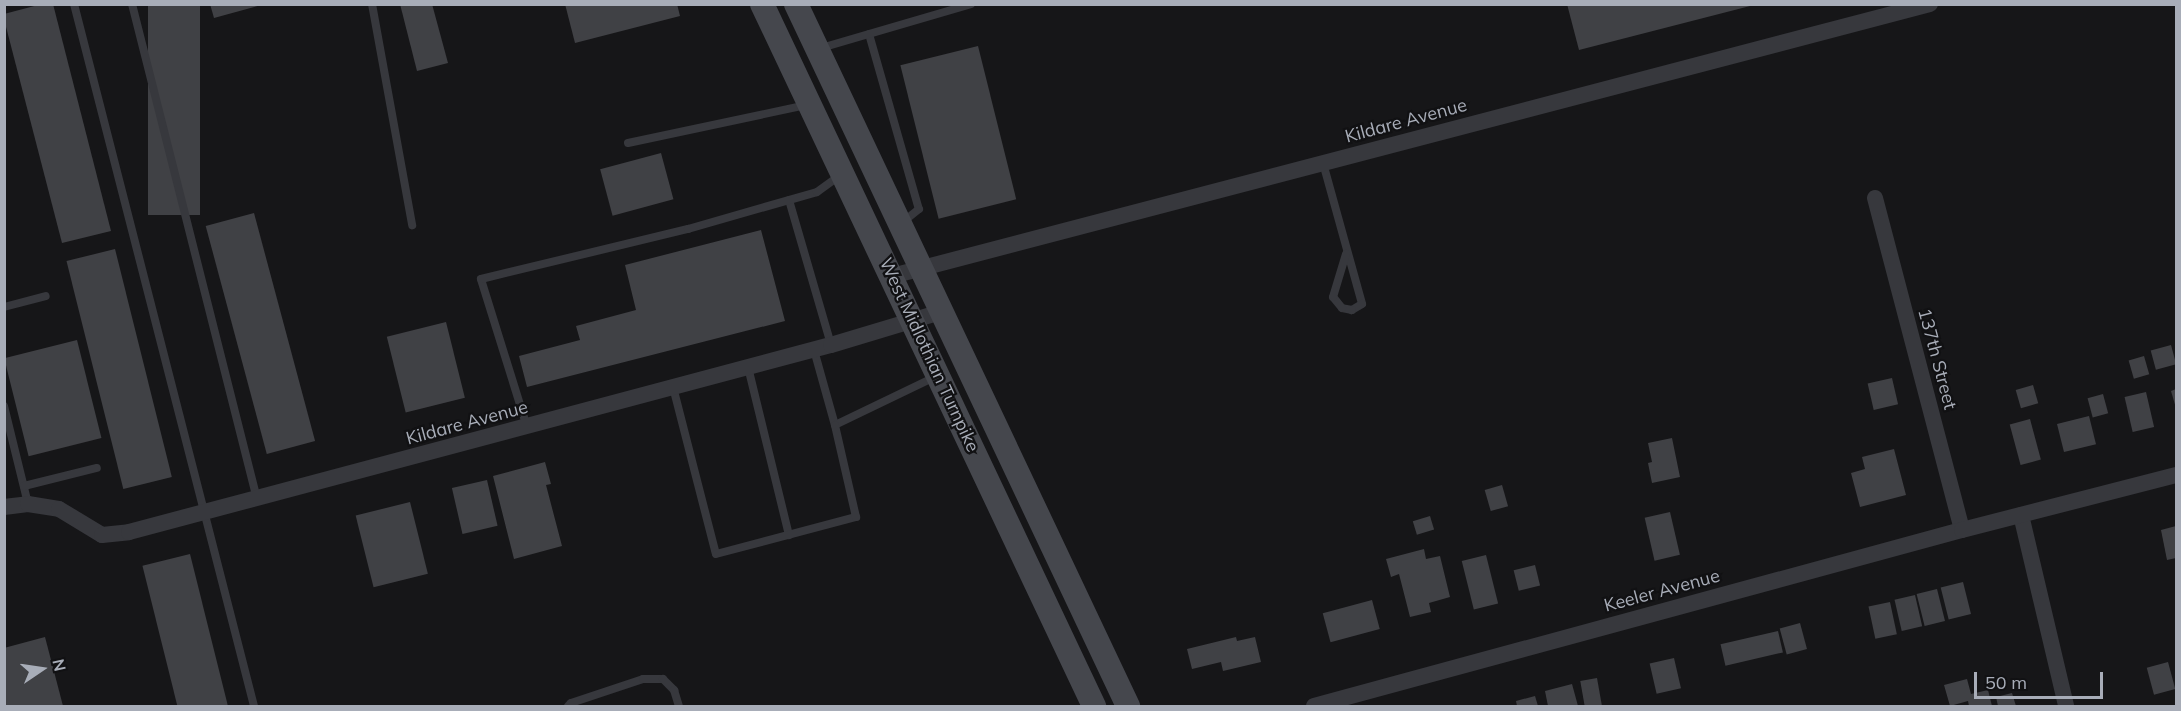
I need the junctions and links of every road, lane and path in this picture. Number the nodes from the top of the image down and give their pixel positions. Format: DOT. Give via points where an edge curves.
graph roads {
  1 [pos="74,4"];
  2 [pos="132,4"];
  3 [pos="372,4"];
  4 [pos="762,4"];
  5 [pos="796,4"];
  6 [pos="971,4"];
  7 [pos="1930,4"];
  8 [pos="869,34"];
  9 [pos="818,49"];
  10 [pos="810,104"];
  11 [pos="627,143"];
  12 [pos="1323,163"];
  13 [pos="842,172"];
  14 [pos="1875,198"];
  15 [pos="789,200"];
  16 [pos="412,225"];
  17 [pos="901,225"];
  18 [pos="1346,254"];
  19 [pos="921,268"];
  20 [pos="892,276"];
  21 [pos="46,296"];
  22 [pos="4,307"];
  23 [pos="941,312"];
  24 [pos="912,321"];
  25 [pos="831,345"];
  26 [pos="814,350"];
  27 [pos="748,367"];
  28 [pos="938,376"];
  29 [pos="673,387"];
  30 [pos="4,406"];
  31 [pos="835,425"];
  32 [pos="526,427"];
  33 [pos="97,468"];
  34 [pos="2176,475"];
  35 [pos="24,486"];
  36 [pos="257,499"];
  37 [pos="28,504"];
  38 [pos="4,507"];
  39 [pos="203,513"];
  40 [pos="2021,515"];
  41 [pos="1962,530"];
  42 [pos="789,535"];
  43 [pos="254,706"];
  44 [pos="568,706"];
  45 [pos="679,706"];
  46 [pos="1094,706"];
  47 [pos="1128,706"];
  48 [pos="1314,706"];
  49 [pos="2066,706"];
  1 -- 39 [label="lane"];
  2 -- 36 [label="lane"];
  3 -- 16 [label="lane"];
  4 -- 10 [label="main road, West Midlothian Turnpike"];
  5 -- 9 [label="main road, West Midlothian Turnpike"];
  6 -- 8 [label="lane"];
  7 -- 12 [label="street, Kildare Avenue"];
  8 -- 9 [label="lane"];
  8 -- 17 [label="lane" via="919,209"];
  9 -- 17 [label="main road, West Midlothian Turnpike"];
  10 -- 11 [label="lane"];
  10 -- 13 [label="main road, West Midlothian Turnpike"];
  12 -- 18 [label="lane"];
  12 -- 19 [label="street, Kildare Avenue"];
  13 -- 15 [label="lane" via="817,192"];
  13 -- 20 [label="main road, West Midlothian Turnpike"];
  14 -- 41 [label="street, 137th Street"];
  15 -- 25 [label="lane"];
  15 -- 32 [label="lane" via="481,279"];
  17 -- 19 [label="main road, West Midlothian Turnpike"];
  18 -- 18 [label="lane" via="1362,304 1352,310 1342,308 1333,297"];
  19 -- 20 [label="street, Kildare Avenue"];
  19 -- 23 [label="main road, West Midlothian Turnpike"];
  20 -- 24 [label="main road, West Midlothian Turnpike"];
  21 -- 22 [label="lane"];
  23 -- 24 [label="street, Kildare Avenue"];
  23 -- 47 [label="main road, West Midlothian Turnpike"];
  24 -- 25 [label="street, Kildare Avenue"];
  24 -- 28 [label="main road, West Midlothian Turnpike"];
  25 -- 26 [label="street, Kildare Avenue"];
  26 -- 27 [label="street, Kildare Avenue"];
  26 -- 31 [label="lane"];
  27 -- 29 [label="street, Kildare Avenue"];
  27 -- 42 [label="lane"];
  28 -- 31 [label="lane"];
  28 -- 46 [label="main road, West Midlothian Turnpike"];
  29 -- 32 [label="street, Kildare Avenue"];
  29 -- 42 [label="lane" via="716,554"];
  30 -- 35 [label="lane"];
  31 -- 42 [label="lane" via="856,517"];
  32 -- 36 [label="street, Kildare Avenue"];
  33 -- 35 [label="lane"];
  34 -- 40 [label="street, Keeler Avenue"];
  35 -- 37 [label="lane"];
  36 -- 39 [label="street, Kildare Avenue"];
  37 -- 38 [label="street, Kildare Avenue"];
  37 -- 39 [label="street, Kildare Avenue" via="59,509 102,535"];
  39 -- 43 [label="lane"];
  40 -- 41 [label="street, Keeler Avenue"];
  40 -- 49 [label="street"];
  41 -- 48 [label="street, Keeler Avenue"];
  44 -- 45 [label="lane" via="643,678 663,679 674,690"];
}
